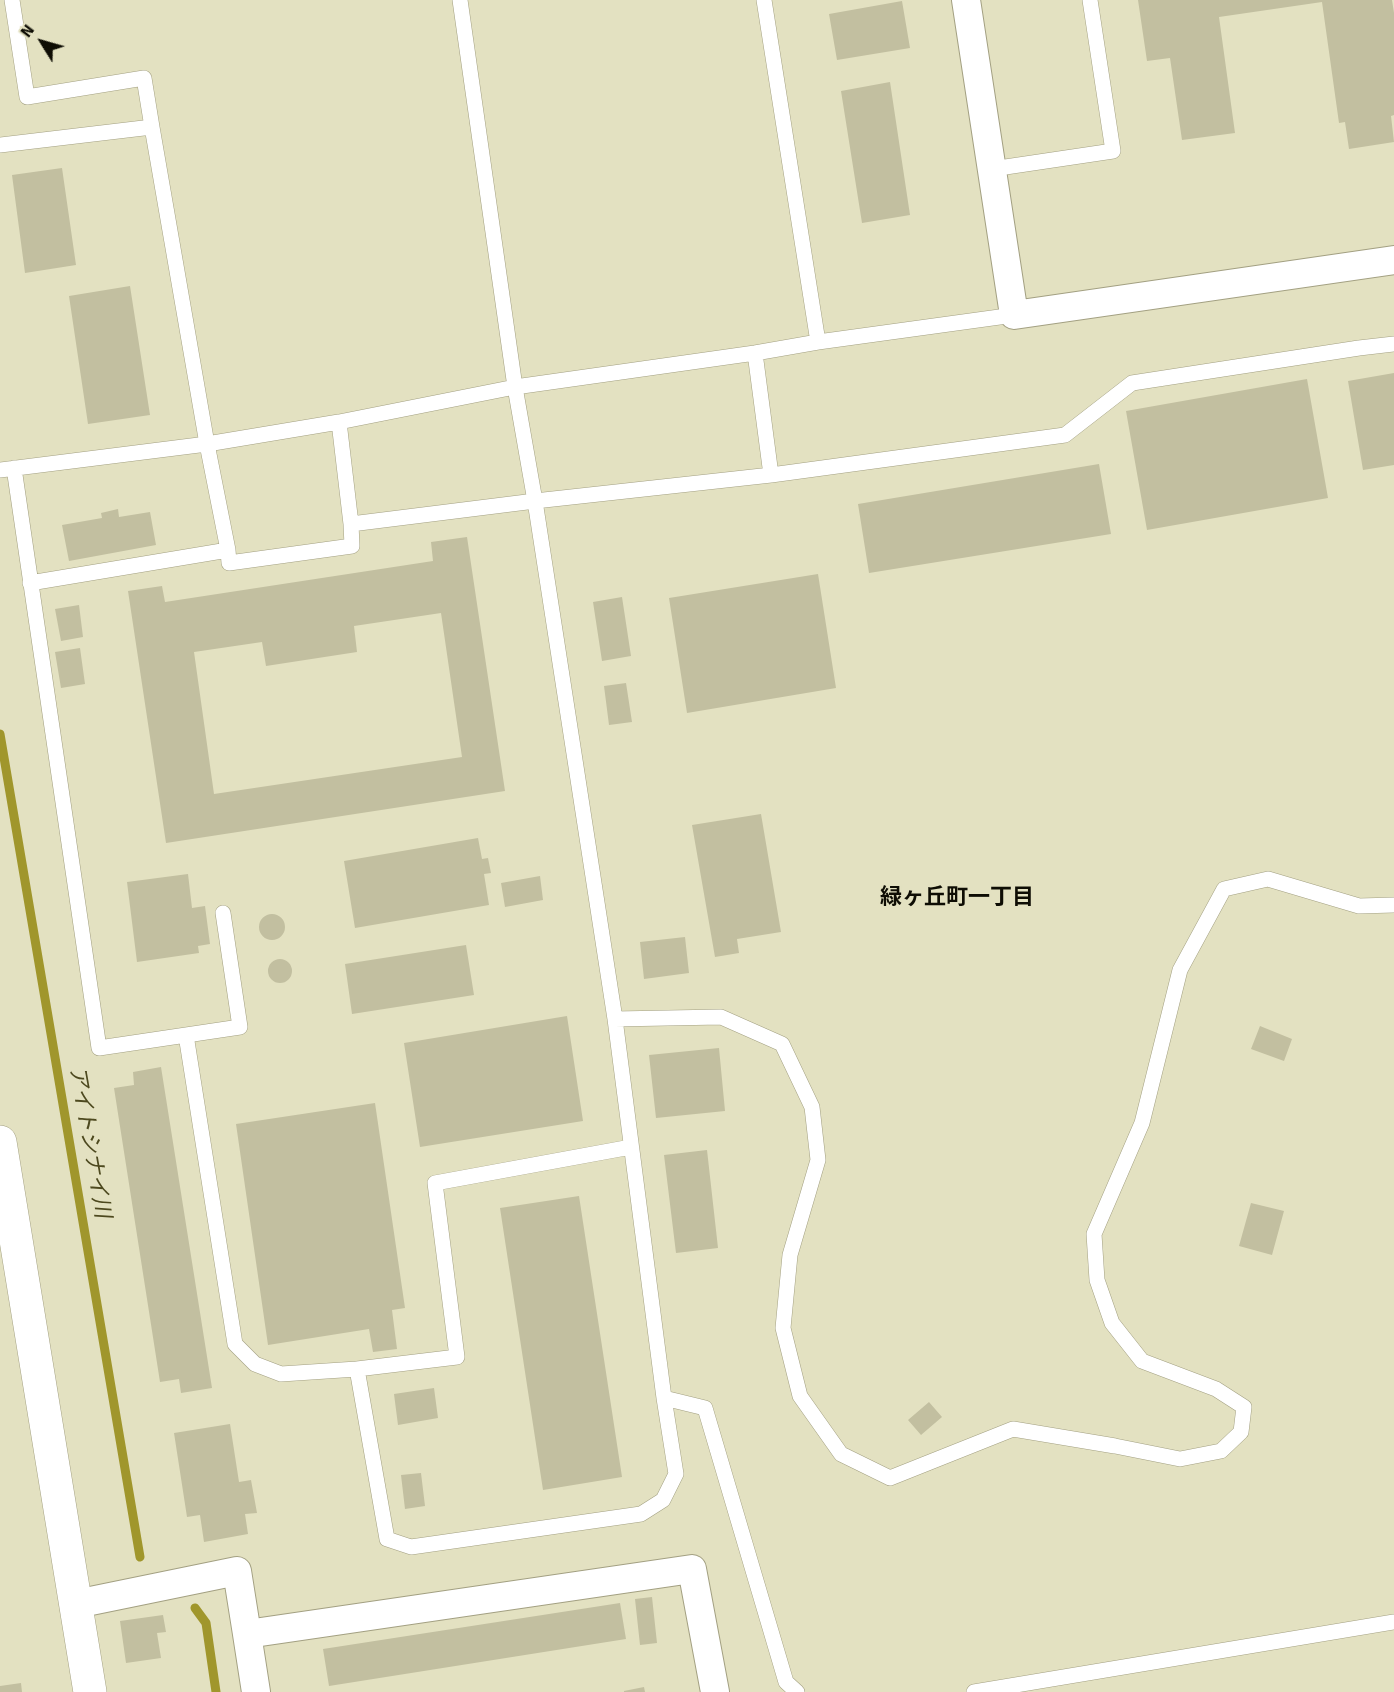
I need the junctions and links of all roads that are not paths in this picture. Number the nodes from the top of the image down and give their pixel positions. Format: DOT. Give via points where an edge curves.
graph roads {
  1 [pos="12,0"];
  2 [pos="460,0"];
  3 [pos="764,0"];
  4 [pos="966,0"];
  5 [pos="1090,0"];
  6 [pos="152,127"];
  7 [pos="0,145"];
  8 [pos="992,169"];
  9 [pos="1394,260"];
  10 [pos="1014,315"];
  11 [pos="818,342"];
  12 [pos="1394,344"];
  13 [pos="754,353"];
  14 [pos="516,387"];
  15 [pos="339,422"];
  16 [pos="207,444"];
  17 [pos="7,469"];
  18 [pos="771,475"];
  19 [pos="535,501"];
  20 [pos="351,524"];
  21 [pos="228,550"];
  22 [pos="30,583"];
  23 [pos="1394,905"];
  24 [pos="223,914"];
  25 [pos="615,1019"];
  26 [pos="186,1035"];
  27 [pos="0,1142"];
  28 [pos="631,1147"];
  29 [pos="357,1369"];
  30 [pos="664,1398"];
  31 [pos="76,1604"];
  32 [pos="1394,1622"];
  33 [pos="247,1634"];
  34 [pos="90,1692"];
  35 [pos="256,1692"];
  36 [pos="715,1692"];
  37 [pos="797,1692"];
  38 [pos="974,1692"];
  1 -- 6 [label="lane" via="27,97 144,78"];
  2 -- 14 [label="lane"];
  3 -- 11 [label="lane"];
  4 -- 8 [label="street"];
  5 -- 8 [label="lane" via="1113,151"];
  6 -- 7 [label="lane"];
  6 -- 16 [label="lane"];
  8 -- 10 [label="street"];
  9 -- 10 [label="street"];
  10 -- 11 [label="lane"];
  11 -- 13 [label="lane"];
  12 -- 18 [label="lane" via="1132,383 1065,435"];
  13 -- 14 [label="lane"];
  13 -- 18 [label="lane"];
  14 -- 15 [label="lane"];
  14 -- 19 [label="lane"];
  15 -- 16 [label="lane"];
  15 -- 20 [label="lane"];
  16 -- 17 [label="lane"];
  16 -- 21 [label="lane"];
  17 -- 22 [label="lane"];
  18 -- 19 [label="lane"];
  19 -- 20 [label="lane"];
  19 -- 25 [label="lane"];
  20 -- 21 [label="lane" via="352,546 229,563"];
  21 -- 22 [label="lane"];
  22 -- 26 [label="lane" via="99,1048"];
  23 -- 25 [label="lane" via="1359,906 1268,879 1224,889 1180,970 1142,1124 1094,1234 1097,1280 1112,1323 1142,1361 1216,1389 1244,1407 1241,1431 1221,1451 1180,1459 1013,1429 890,1478 841,1454 800,1396 783,1328 790,1255 818,1160 812,1107 782,1044 721,1017"];
  24 -- 26 [label="lane" via="240,1027"];
  25 -- 28 [label="lane"];
  26 -- 29 [label="lane" via="236,1344 255,1364 281,1374"];
  27 -- 31 [label="street"];
  28 -- 29 [label="lane" via="435,1183 457,1357"];
  28 -- 30 [label="lane"];
  29 -- 30 [label="lane" via="387,1539 411,1547 641,1514 663,1500 676,1474"];
  30 -- 37 [label="lane" via="705,1408 786,1682"];
  31 -- 33 [label="street" via="237,1571"];
  31 -- 34 [label="street"];
  32 -- 38 [label="lane"];
  33 -- 35 [label="street"];
  33 -- 36 [label="street" via="692,1569"];
}
